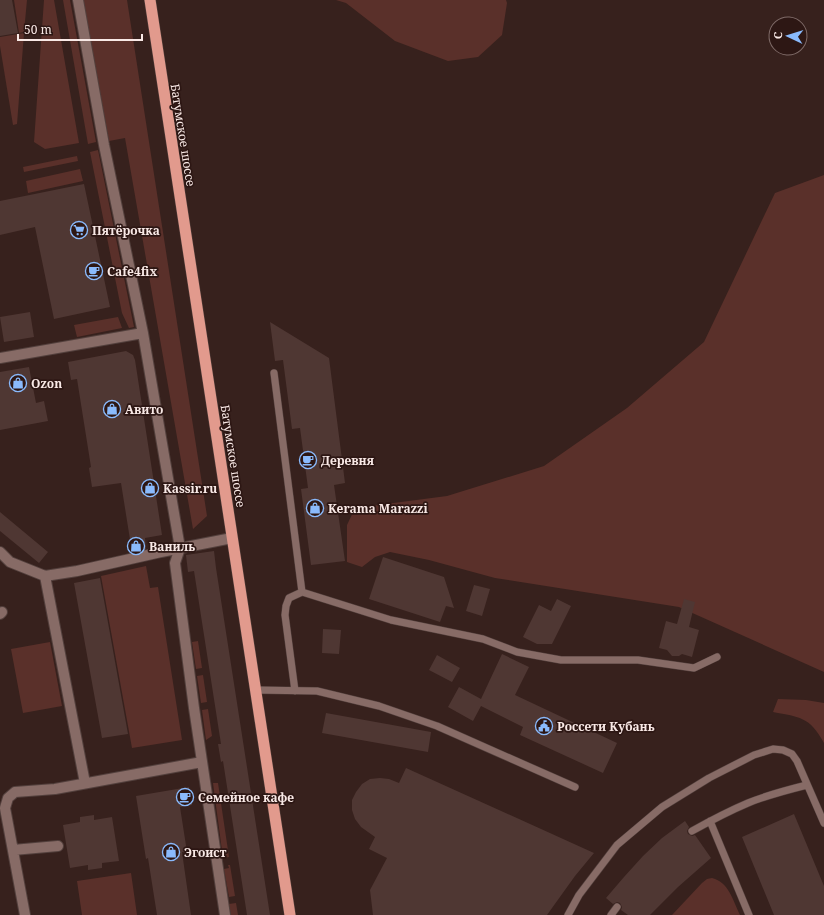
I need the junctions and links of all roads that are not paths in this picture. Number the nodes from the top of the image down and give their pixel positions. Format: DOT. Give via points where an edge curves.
graph roads {
  1 [pos="78,0"];
  2 [pos="150,0"];
  3 [pos="143,334"];
  4 [pos="0,358"];
  5 [pos="274,373"];
  6 [pos="232,538"];
  7 [pos="180,548"];
  8 [pos="0,552"];
  9 [pos="45,576"];
  10 [pos="302,592"];
  11 [pos="717,657"];
  12 [pos="256,690"];
  13 [pos="295,691"];
  14 [pos="202,762"];
  15 [pos="85,783"];
  16 [pos="807,785"];
  17 [pos="575,787"];
  18 [pos="710,821"];
  19 [pos="824,823"];
  20 [pos="692,831"];
  21 [pos="58,846"];
  22 [pos="13,850"];
  23 [pos="617,907"];
  24 [pos="25,915"];
  25 [pos="224,915"];
  26 [pos="290,915"];
  27 [pos="568,915"];
  28 [pos="611,915"];
  29 [pos="749,915"];
  1 -- 3 [label="street" via="104,145"];
  2 -- 6 [label="highway, Батумское шоссе"];
  3 -- 4 [label="street"];
  3 -- 7 [label="street"];
  5 -- 10 [label="lane"];
  6 -- 7 [label="street"];
  6 -- 12 [label="highway, Батумское шоссе"];
  7 -- 9 [label="street" via="77,572"];
  7 -- 14 [label="street" via="175,563"];
  8 -- 9 [label="street" via="10,562"];
  9 -- 15 [label="street"];
  10 -- 11 [label="lane" via="390,620 483,639 517,652 561,660 638,660 694,668"];
  10 -- 13 [label="lane" via="289,598 285,615"];
  12 -- 13 [label="lane"];
  12 -- 26 [label="highway, Батумское шоссе"];
  13 -- 17 [label="lane" via="317,691 378,706 437,726"];
  14 -- 15 [label="street"];
  14 -- 25 [label="street"];
  15 -- 22 [label="street" via="55,789 15,792 8,798 5,808"];
  16 -- 18 [label="lane" via="749,803"];
  16 -- 19 [label="lane"];
  16 -- 27 [label="lane" via="792,754 773,749 754,755 709,778 662,807 617,845 579,895"];
  18 -- 20 [label="lane"];
  18 -- 29 [label="lane"];
  21 -- 22 [label="street"];
  22 -- 24 [label="street"];
  23 -- 28 [label="lane"];
}
